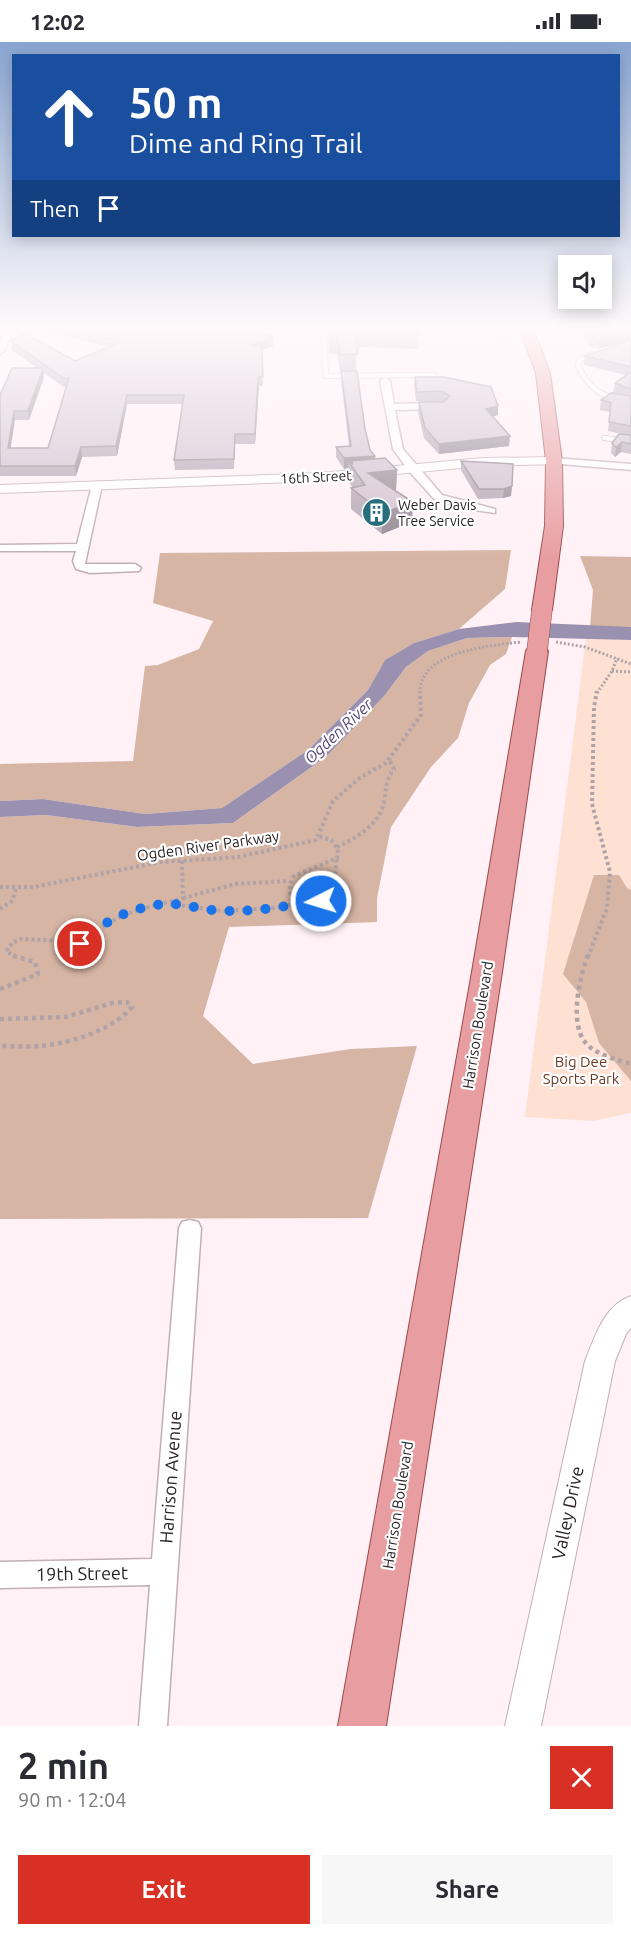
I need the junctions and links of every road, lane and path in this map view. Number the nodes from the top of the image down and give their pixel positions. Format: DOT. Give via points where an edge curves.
graph roads {
  1 [pos="547,404"];
  2 [pos="390,406"];
  3 [pos="442,406"];
  4 [pos="604,438"];
  5 [pos="631,441"];
  6 [pos="554,461"];
  7 [pos="631,467"];
  8 [pos="413,469"];
  9 [pos="97,486"];
  10 [pos="0,489"];
  11 [pos="491,511"];
  12 [pos="82,547"];
  13 [pos="0,548"];
  14 [pos="135,568"];
  15 [pos="538,645"];
  16 [pos="617,658"];
  17 [pos="631,664"];
  18 [pos="612,671"];
  19 [pos="631,672"];
  20 [pos="389,759"];
  21 [pos="318,836"];
  22 [pos="337,848"];
  23 [pos="337,858"];
  24 [pos="182,861"];
  25 [pos="289,881"];
  26 [pos="0,888"];
  27 [pos="15,888"];
  28 [pos="183,898"];
  29 [pos="168,903"];
  30 [pos="292,904"];
  31 [pos="0,909"];
  32 [pos="0,989"];
  33 [pos="0,1019"];
  34 [pos="0,1046"];
  35 [pos="631,1064"];
  36 [pos="190,1228"];
  37 [pos="631,1308"];
  38 [pos="164,1572"];
  39 [pos="0,1575"];
  40 [pos="153,1726"];
  41 [pos="362,1726"];
  42 [pos="523,1726"];
  1 -- 6 [label="main road, Harrison Boulevard"];
  2 -- 3 [label="street"];
  2 -- 8 [label="street" via="398,449"];
  4 -- 5 [label="lane"];
  6 -- 7 [label="street, 16th Street"];
  6 -- 8 [label="street, 16th Street" via="483,462"];
  6 -- 15 [label="main road, Harrison Boulevard, bridge" via="554,526"];
  8 -- 9 [label="street, 16th Street"];
  8 -- 11 [label="street" via="438,497"];
  9 -- 10 [label="street, 16th Street"];
  9 -- 12 [label="street"];
  12 -- 13 [label="street"];
  12 -- 14 [label="street" via="79,561 84,568"];
  15 -- 16 [label="path" via="573,643"];
  15 -- 20 [label="path" via="482,646 428,669 420,687 421,715"];
  15 -- 41 [label="main road, Harrison Boulevard"];
  16 -- 17 [label="path"];
  16 -- 18 [label="path"];
  18 -- 19 [label="path"];
  18 -- 35 [label="path" via="597,691 594,707 592,804 610,872 607,908 581,973 577,998 579,1030 585,1043"];
  20 -- 21 [label="path" via="333,801"];
  20 -- 22 [label="path" via="394,769 389,774 384,805 351,840"];
  21 -- 22 [label="path" via="331,840"];
  21 -- 24 [label="path, Ogden River Parkway" via="316,840 265,853"];
  22 -- 23 [label="path"];
  23 -- 25 [label="path" via="297,872"];
  23 -- 30 [label="path" via="334,888 329,897"];
  24 -- 27 [label="path, Ogden River Parkway"];
  24 -- 28 [label="path"];
  25 -- 28 [label="path" via="234,884"];
  25 -- 30 [label="path"];
  26 -- 27 [label="path, Ogden River Parkway"];
  27 -- 31 [label="path" via="12,901"];
  28 -- 29 [label="path"];
  29 -- 30 [label="path" via="223,911"];
  29 -- 32 [label="path" via="124,915 80,944 33,937 16,940 6,951 35,962 38,974"];
  33 -- 34 [label="path" via="66,1017 112,1003 127,1002 132,1007 97,1030 68,1040 44,1046"];
  36 -- 38 [label="street, Harrison Avenue"];
  37 -- 42 [label="street, Valley Drive" via="614,1327 600,1361"];
  38 -- 39 [label="street, 19th Street"];
  38 -- 40 [label="street, Harrison Avenue"];
}
